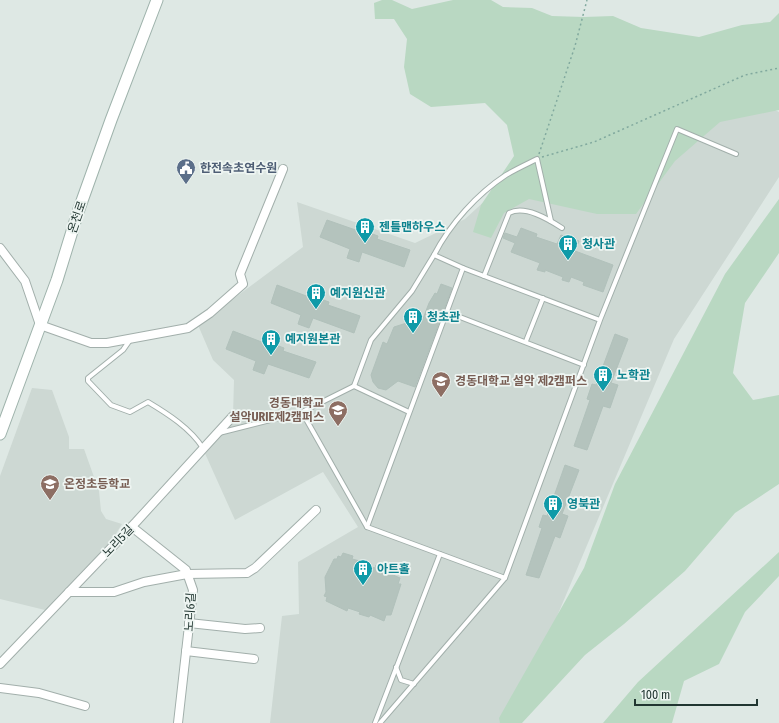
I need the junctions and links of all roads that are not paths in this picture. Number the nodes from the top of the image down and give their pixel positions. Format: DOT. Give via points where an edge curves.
graph roads {
  1 [pos="156,0"];
  2 [pos="736,154"];
  3 [pos="283,169"];
  4 [pos="551,221"];
  5 [pos="562,228"];
  6 [pos="0,248"];
  7 [pos="434,255"];
  8 [pos="463,268"];
  9 [pos="484,276"];
  10 [pos="543,298"];
  11 [pos="447,312"];
  12 [pos="600,320"];
  13 [pos="40,325"];
  14 [pos="132,338"];
  15 [pos="526,341"];
  16 [pos="584,365"];
  17 [pos="354,386"];
  18 [pos="302,412"];
  19 [pos="409,412"];
  20 [pos="233,416"];
  21 [pos="217,433"];
  22 [pos="0,434"];
  23 [pos="203,449"];
  24 [pos="316,510"];
  25 [pos="132,527"];
  26 [pos="367,527"];
  27 [pos="440,554"];
  28 [pos="187,574"];
  29 [pos="505,578"];
  30 [pos="69,592"];
  31 [pos="189,623"];
  32 [pos="260,628"];
  33 [pos="186,651"];
  34 [pos="254,659"];
  35 [pos="0,664"];
  36 [pos="396,668"];
  37 [pos="414,684"];
  38 [pos="0,688"];
  39 [pos="85,706"];
  40 [pos="178,723"];
  41 [pos="375,723"];
  42 [pos="380,723"];
  1 -- 13 [label="street, 온천로"];
  2 -- 12 [label="lane" via="677,129"];
  3 -- 14 [label="street" via="240,274 243,284 210,314 188,328"];
  4 -- 5 [label="lane"];
  4 -- 7 [label="lane" via="537,159 507,174 475,202 443,239"];
  4 -- 9 [label="lane" via="524,210 517,209 509,213"];
  6 -- 13 [label="street" via="25,281"];
  7 -- 8 [label="lane"];
  7 -- 17 [label="lane" via="412,291 371,340"];
  8 -- 9 [label="lane"];
  8 -- 11 [label="lane"];
  9 -- 10 [label="lane"];
  10 -- 12 [label="lane"];
  10 -- 15 [label="lane"];
  11 -- 15 [label="lane"];
  11 -- 19 [label="lane"];
  12 -- 16 [label="lane"];
  13 -- 14 [label="street" via="91,343"];
  13 -- 22 [label="street, 온천로"];
  14 -- 23 [label="lane" via="122,350 88,378 88,381 111,405 130,412 148,402 173,418 196,438"];
  15 -- 16 [label="lane"];
  16 -- 29 [label="lane"];
  17 -- 18 [label="lane"];
  17 -- 19 [label="lane"];
  18 -- 21 [label="lane"];
  18 -- 26 [label="lane"];
  19 -- 26 [label="lane"];
  20 -- 21 [label="street, 노리5길"];
  21 -- 23 [label="street, 노리5길"];
  23 -- 25 [label="street, 노리5길"];
  24 -- 28 [label="street" via="247,573"];
  25 -- 28 [label="street, 노리6길" via="186,570"];
  25 -- 30 [label="street, 노리5길"];
  26 -- 27 [label="lane"];
  27 -- 29 [label="lane"];
  27 -- 36 [label="lane"];
  28 -- 30 [label="street" via="144,582 114,592"];
  28 -- 31 [label="street, 노리6길" via="193,590"];
  29 -- 37 [label="lane"];
  30 -- 35 [label="street, 노리5길"];
  31 -- 32 [label="street" via="245,629"];
  31 -- 33 [label="street, 노리6길"];
  33 -- 34 [label="street"];
  33 -- 40 [label="street, 노리6길"];
  36 -- 37 [label="lane" via="401,680"];
  36 -- 41 [label="lane"];
  37 -- 42 [label="lane"];
  38 -- 39 [label="street" via="39,693"];
}
